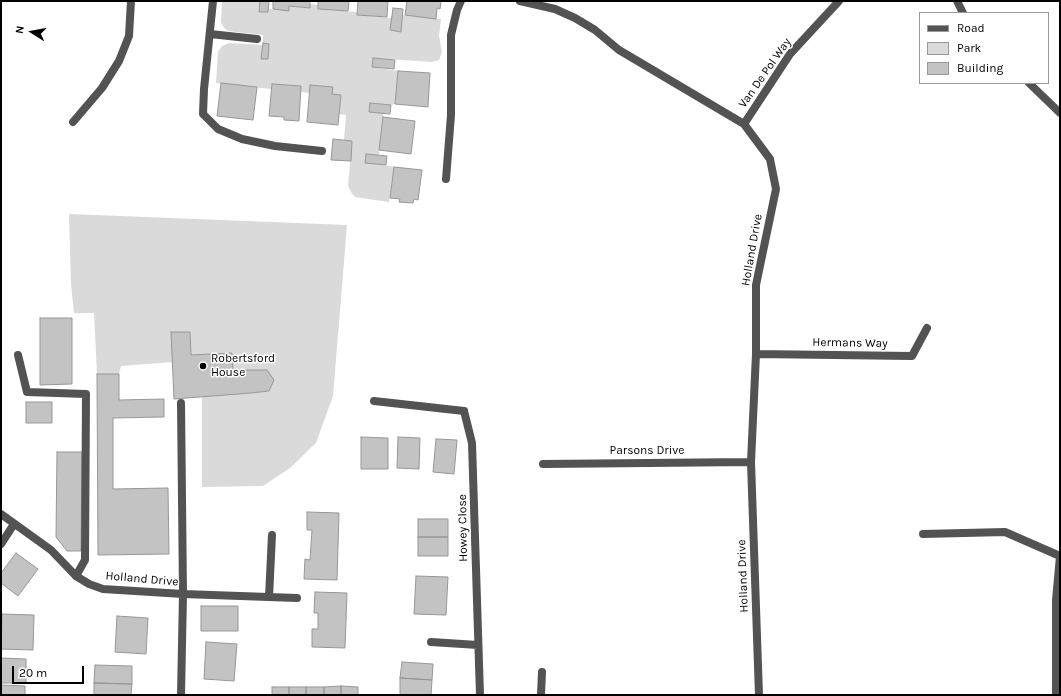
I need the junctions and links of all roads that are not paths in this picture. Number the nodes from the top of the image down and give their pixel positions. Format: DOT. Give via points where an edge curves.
graph roads {
  1 [pos="131,1"];
  2 [pos="213,1"];
  3 [pos="461,1"];
  4 [pos="520,1"];
  5 [pos="839,1"];
  6 [pos="957,1"];
  7 [pos="962,12"];
  8 [pos="210,34"];
  9 [pos="256,40"];
  10 [pos="1030,84"];
  11 [pos="1060,113"];
  12 [pos="73,122"];
  13 [pos="744,124"];
  14 [pos="322,151"];
  15 [pos="446,179"];
  16 [pos="926,328"];
  17 [pos="756,354"];
  18 [pos="18,355"];
  19 [pos="374,401"];
  20 [pos="181,403"];
  21 [pos="751,462"];
  22 [pos="543,464"];
  23 [pos="1,514"];
  24 [pos="14,524"];
  25 [pos="922,534"];
  26 [pos="272,535"];
  27 [pos="1,544"];
  28 [pos="1060,556"];
  29 [pos="76,576"];
  30 [pos="183,594"];
  31 [pos="269,597"];
  32 [pos="297,598"];
  33 [pos="431,642"];
  34 [pos="478,645"];
  35 [pos="542,672"];
  36 [pos="181,695"];
  37 [pos="480,695"];
  38 [pos="542,695"];
  39 [pos="759,695"];
  40 [pos="1056,695"];
  1 -- 12 [label="street" via="128,36 120,61 102,88"];
  2 -- 8 [label="street"];
  3 -- 15 [label="street" via="451,35 451,115"];
  4 -- 13 [label="street, Holland Drive" via="574,18 595,30 618,50"];
  5 -- 13 [label="street, Van De Pol Way" via="790,54"];
  6 -- 7 [label="street"];
  8 -- 9 [label="street"];
  8 -- 14 [label="street" via="203,114 218,129 242,139 275,146"];
  10 -- 11 [label="street"];
  13 -- 17 [label="street, Holland Drive" via="770,159 776,188 756,284"];
  16 -- 17 [label="street, Hermans Way" via="912,356"];
  17 -- 21 [label="street, Holland Drive"];
  18 -- 29 [label="street" via="27,392 86,394 85,560"];
  19 -- 34 [label="street, Howey Close" via="464,411 472,443"];
  20 -- 30 [label="street"];
  21 -- 22 [label="street, Parsons Drive"];
  21 -- 39 [label="street, Holland Drive"];
  23 -- 24 [label="street, Holland Drive"];
  24 -- 27 [label="street"];
  24 -- 29 [label="street, Holland Drive" via="51,550"];
  25 -- 28 [label="street" via="1005,532"];
  26 -- 31 [label="street"];
  28 -- 40 [label="street" via="1056,600"];
  29 -- 30 [label="street, Holland Drive" via="103,589"];
  30 -- 31 [label="street"];
  30 -- 36 [label="street, Holland Drive"];
  31 -- 32 [label="street"];
  33 -- 34 [label="street"];
  34 -- 37 [label="street, Howey Close"];
  35 -- 38 [label="street"];
}
